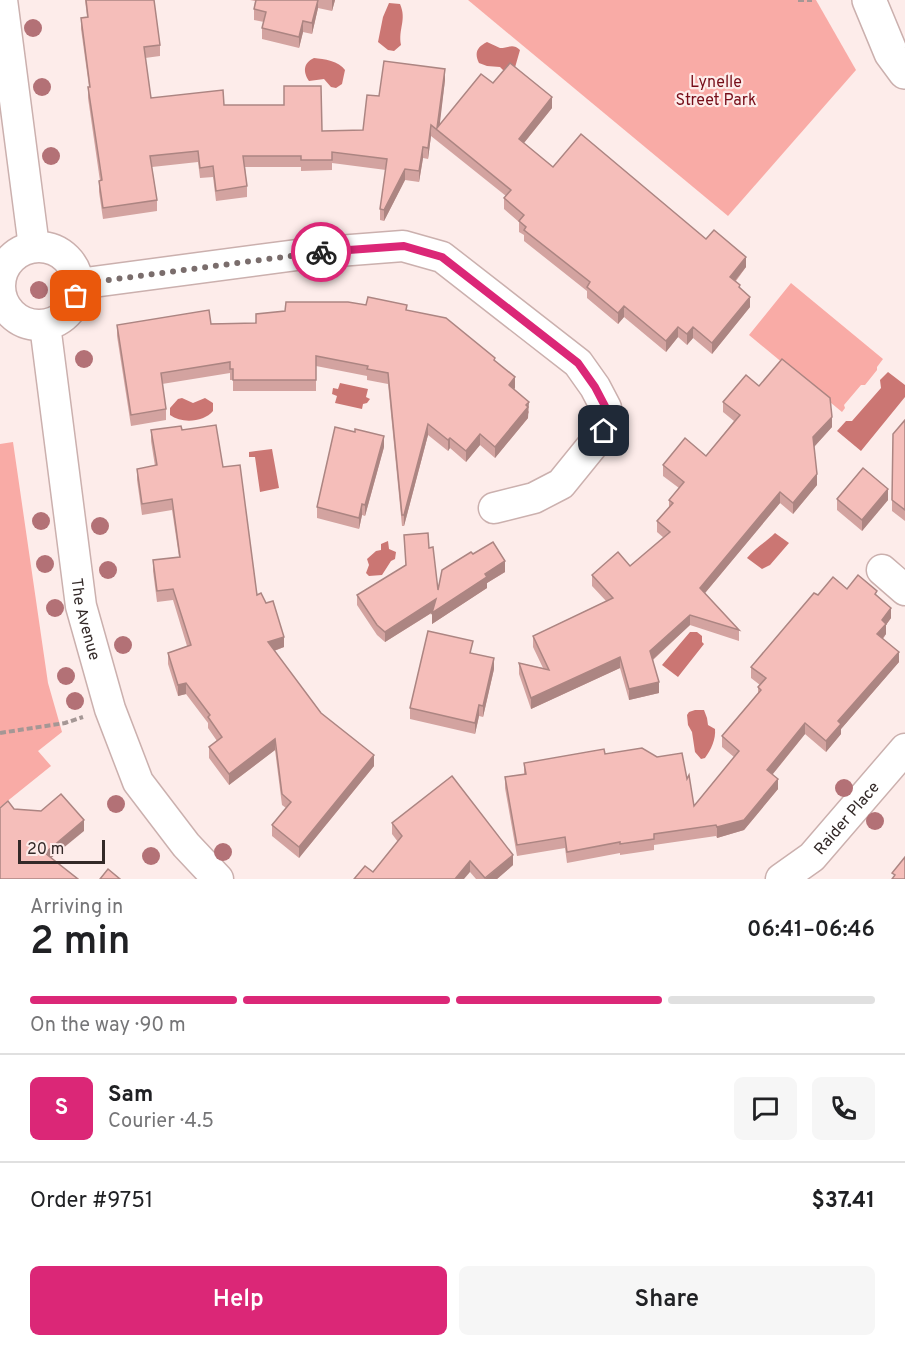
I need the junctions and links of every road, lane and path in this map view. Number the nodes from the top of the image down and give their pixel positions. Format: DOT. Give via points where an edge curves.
graph roads {
  1 [pos="2,0"];
  2 [pos="798,0"];
  3 [pos="812,0"];
  4 [pos="868,0"];
  5 [pos="905,72"];
  6 [pos="34,247"];
  7 [pos="78,284"];
  8 [pos="0,292"];
  9 [pos="45,325"];
  10 [pos="494,508"];
  11 [pos="882,570"];
  12 [pos="905,590"];
  13 [pos="110,709"];
  14 [pos="0,733"];
  15 [pos="905,749"];
  16 [pos="218,879"];
  17 [pos="781,879"];
  1 -- 6 [label="street"];
  2 -- 3 [label="path"];
  4 -- 5 [label="street" via="891,53"];
  6 -- 7 [label="street" via="47,248 64,257"];
  6 -- 8 [label="street" via="8,263 0,279"];
  7 -- 9 [label="street" via="65,315"];
  7 -- 10 [label="street" via="312,252 404,246 442,257 578,363 606,408 604,431 561,484 534,498"];
  8 -- 9 [label="street" via="16,318 32,325"];
  9 -- 13 [label="street, The Avenue" via="81,606"];
  11 -- 12 [label="street"];
  13 -- 14 [label="path" via="64,723"];
  13 -- 16 [label="street, The Avenue" via="138,782 186,845"];
  15 -- 17 [label="street, Raider Place" via="812,857"];
}
